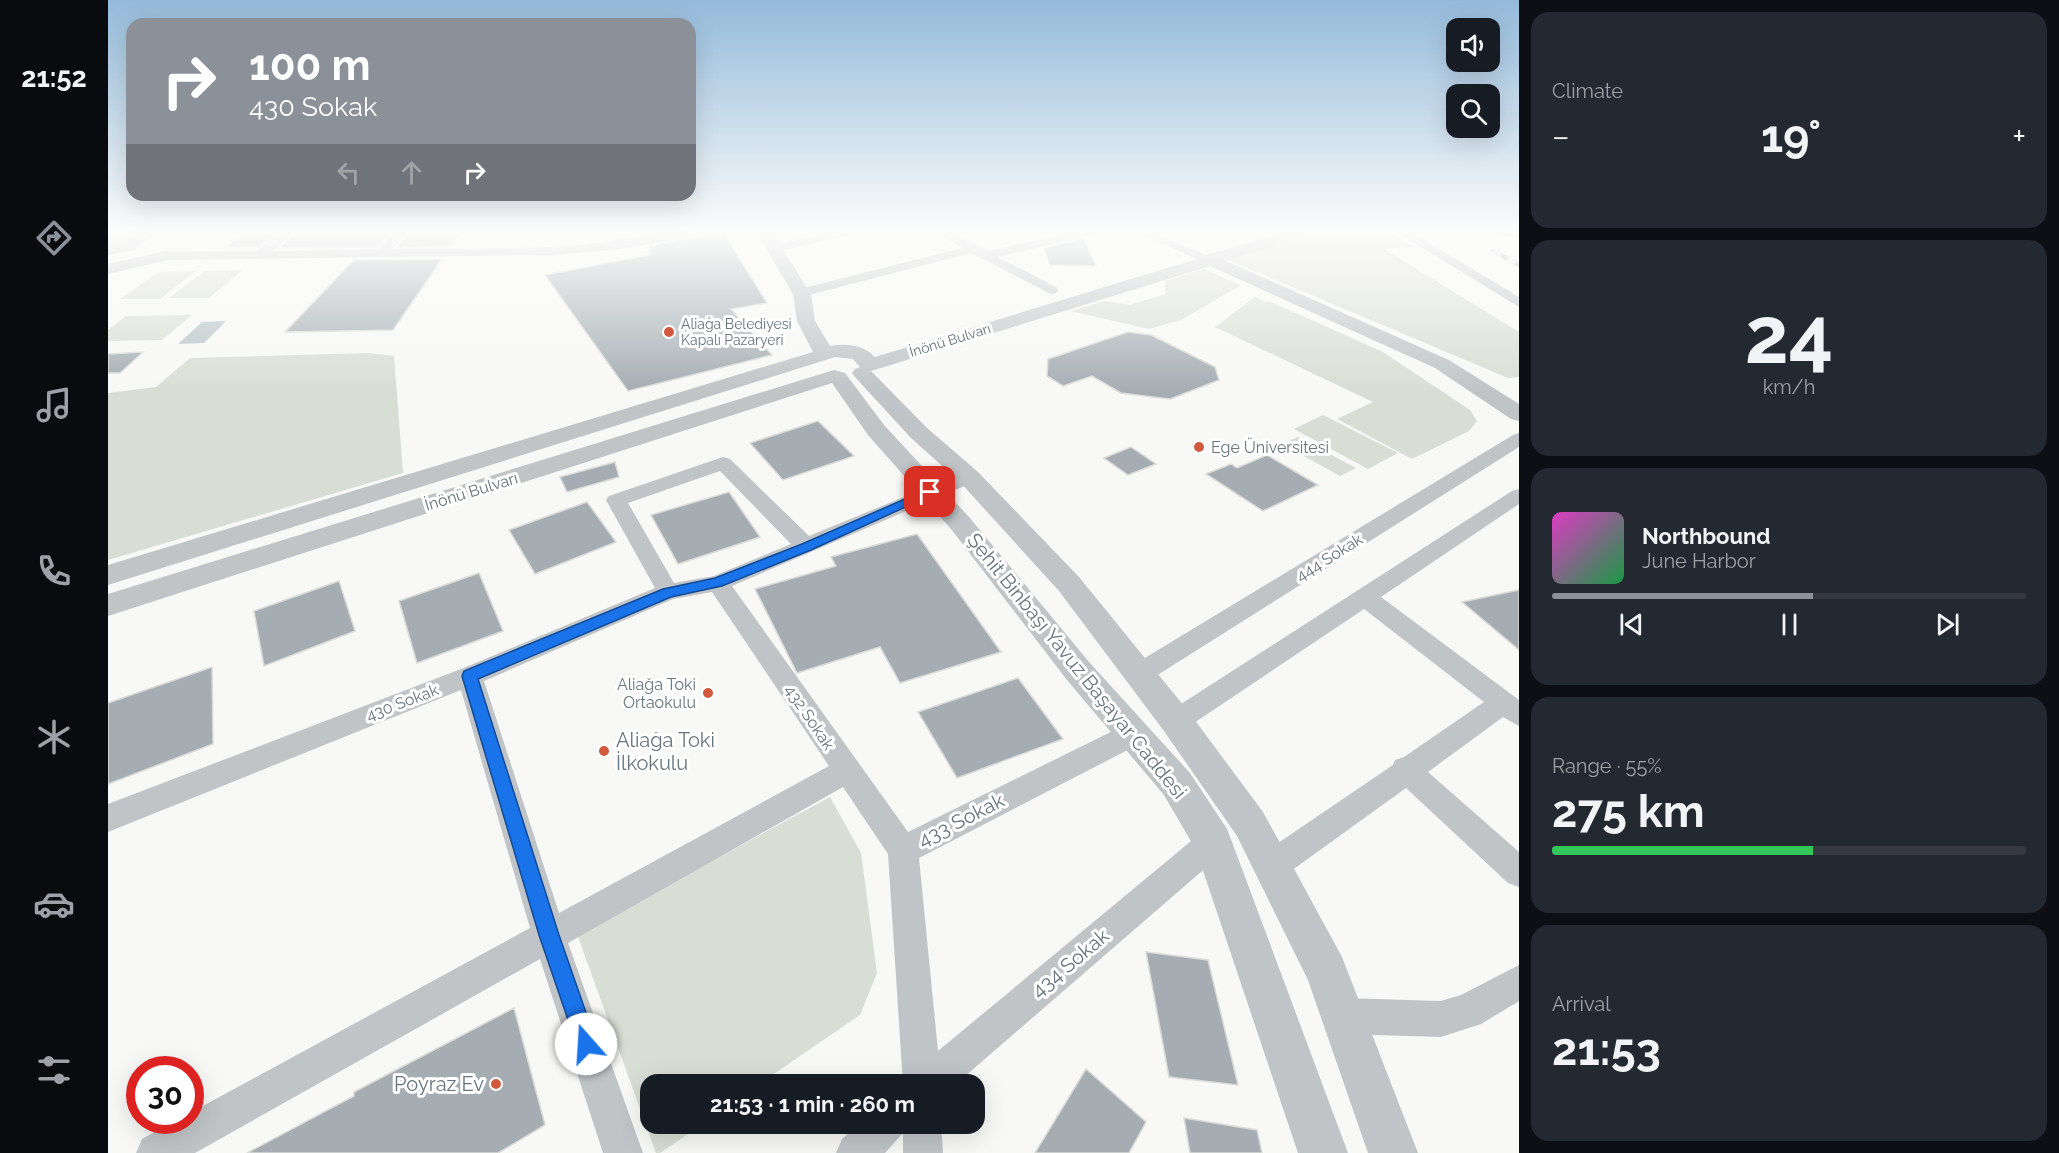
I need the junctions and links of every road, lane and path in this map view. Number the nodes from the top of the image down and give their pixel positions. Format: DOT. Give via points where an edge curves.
graph roads {
  1 [pos="795,285"];
  2 [pos="846,285"];
  3 [pos="1048,285"];
  4 [pos="1116,285"];
  5 [pos="1266,285"];
  6 [pos="1489,285"];
  7 [pos="1057,289"];
  8 [pos="803,297"];
  9 [pos="1030,297"];
  10 [pos="1519,303"];
  11 [pos="823,315"];
  12 [pos="836,331"];
  13 [pos="846,361"];
  14 [pos="1519,414"];
  15 [pos="1519,439"];
  16 [pos="969,477"];
  17 [pos="930,492"];
  18 [pos="1519,495"];
  19 [pos="807,547"];
  20 [pos="108,575"];
  21 [pos="718,583"];
  22 [pos="668,592"];
  23 [pos="1365,597"];
  24 [pos="108,605"];
  25 [pos="1139,674"];
  26 [pos="470,676"];
  27 [pos="1511,709"];
  28 [pos="1176,721"];
  29 [pos="1133,734"];
  30 [pos="1405,770"];
  31 [pos="847,771"];
  32 [pos="108,818"];
  33 [pos="1213,842"];
  34 [pos="903,850"];
  35 [pos="1272,865"];
  36 [pos="1519,872"];
  37 [pos="549,935"];
  38 [pos="1519,982"];
  39 [pos="1343,1016"];
  40 [pos="921,1074"];
  41 [pos="940,1074"];
  42 [pos="876,1134"];
  43 [pos="922,1134"];
  44 [pos="156,1153"];
  45 [pos="623,1153"];
  46 [pos="856,1153"];
  47 [pos="922,1153"];
  48 [pos="1323,1153"];
  49 [pos="1393,1153"];
  1 -- 8 [label="street"];
  2 -- 8 [label="street"];
  3 -- 7 [label="street"];
  4 -- 13 [label="street, İnönü Bulvarı"];
  5 -- 14 [label="street" via="1442,363"];
  6 -- 10 [label="street"];
  7 -- 9 [label="street"];
  8 -- 11 [label="street"];
  8 -- 13 [label="street" via="806,322 819,340"];
  12 -- 13 [label="street" via="842,339"];
  13 -- 16 [label="street"];
  13 -- 17 [label="street, Şehit Binbaşı Yavuz Başayar Caddesi" via="876,430"];
  13 -- 20 [label="street, İnönü Bulvarı"];
  13 -- 24 [label="street, İnönü Bulvarı"];
  15 -- 25 [label="street, 444 Sokak"];
  16 -- 17 [label="street"];
  16 -- 25 [label="street" via="1069,584"];
  17 -- 19 [label="street, 430 Sokak"];
  17 -- 29 [label="street, Şehit Binbaşı Yavuz Başayar Caddesi" via="960,523"];
  18 -- 23 [label="street"];
  19 -- 21 [label="street, 430 Sokak"];
  19 -- 22 [label="street" via="723,463 616,500"];
  21 -- 22 [label="street, 430 Sokak"];
  21 -- 31 [label="street, 432 Sokak"];
  22 -- 26 [label="street, 430 Sokak"];
  23 -- 27 [label="street"];
  23 -- 28 [label="street"];
  25 -- 28 [label="street"];
  26 -- 32 [label="street, 430 Sokak"];
  26 -- 37 [label="street"];
  27 -- 30 [label="street"];
  28 -- 35 [label="street" via="1250,824"];
  29 -- 33 [label="street, Şehit Binbaşı Yavuz Başayar Caddesi" via="1177,784"];
  29 -- 34 [label="street, 433 Sokak"];
  30 -- 35 [label="street"];
  30 -- 36 [label="street"];
  31 -- 34 [label="street, 432 Sokak"];
  31 -- 37 [label="street"];
  33 -- 41 [label="street, 434 Sokak"];
  33 -- 48 [label="street, Şehit Binbaşı Yavuz Başayar Caddesi"];
  34 -- 40 [label="street, 433 Sokak"];
  35 -- 39 [label="street" via="1327,972"];
  37 -- 44 [label="street"];
  37 -- 45 [label="street"];
  38 -- 39 [label="street" via="1468,1011 1441,1019"];
  39 -- 49 [label="street"];
  42 -- 46 [label="street"];
  43 -- 47 [label="street"];
}
